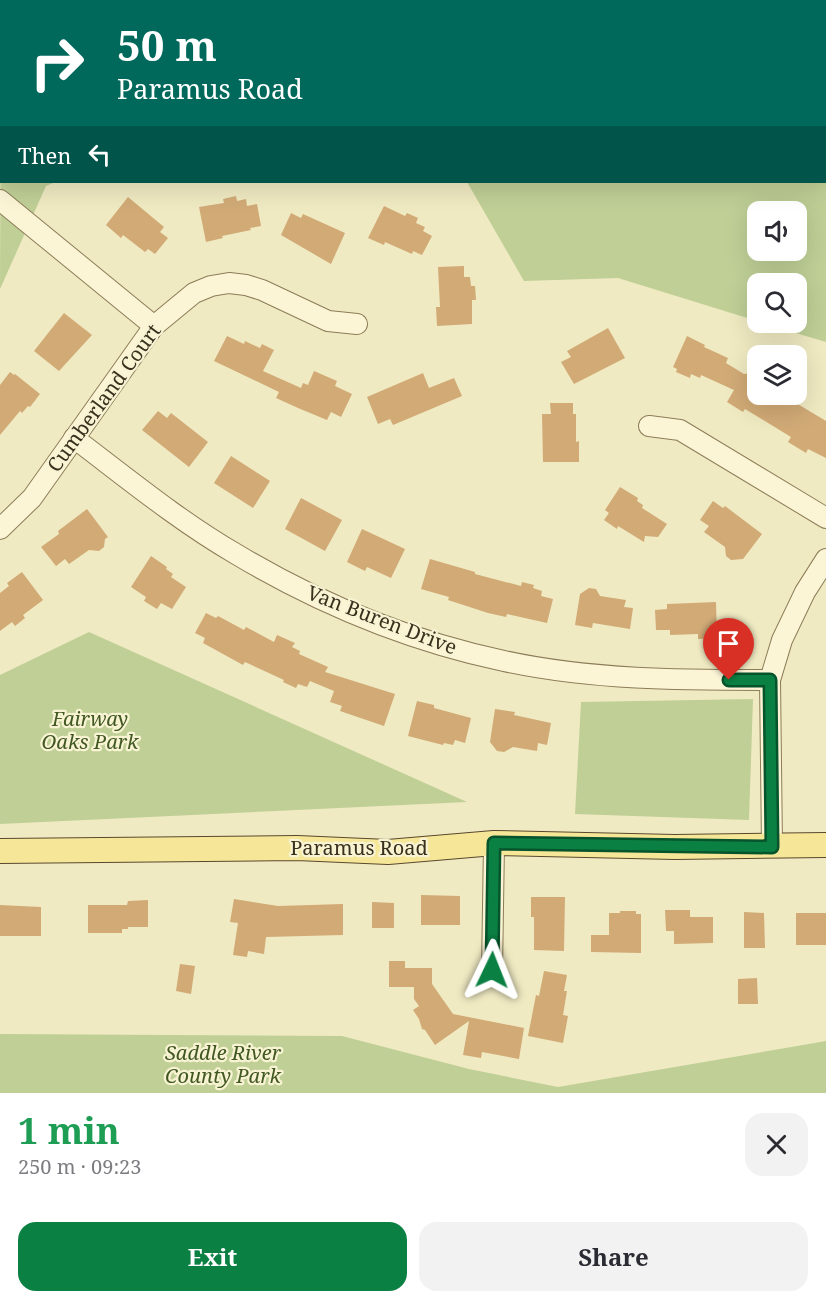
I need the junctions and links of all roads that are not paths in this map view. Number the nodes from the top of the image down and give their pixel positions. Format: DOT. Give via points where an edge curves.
graph roads {
  1 [pos="0,200"];
  2 [pos="357,324"];
  3 [pos="154,326"];
  4 [pos="649,426"];
  5 [pos="74,438"];
  6 [pos="826,518"];
  7 [pos="0,530"];
  8 [pos="826,559"];
  9 [pos="770,680"];
  10 [pos="494,843"];
  11 [pos="826,845"];
  12 [pos="772,847"];
  13 [pos="0,851"];
  14 [pos="492,970"];
  1 -- 3 [label="street"];
  2 -- 3 [label="street, Cumberland Court" via="328,321 262,290 229,283 194,293"];
  3 -- 5 [label="street, Cumberland Court"];
  4 -- 6 [label="street" via="680,430"];
  5 -- 7 [label="street, Cumberland Court" via="32,498"];
  5 -- 9 [label="street, Van Buren Drive" via="197,530 236,554 289,584 410,635 506,662 555,670 677,680"];
  8 -- 9 [label="street" via="782,640"];
  9 -- 12 [label="street"];
  10 -- 12 [label="main road, Paramus Road"];
  10 -- 13 [label="main road, Paramus Road" via="388,852 297,848"];
  10 -- 14 [label="street"];
  11 -- 12 [label="main road, Paramus Road"];
}
